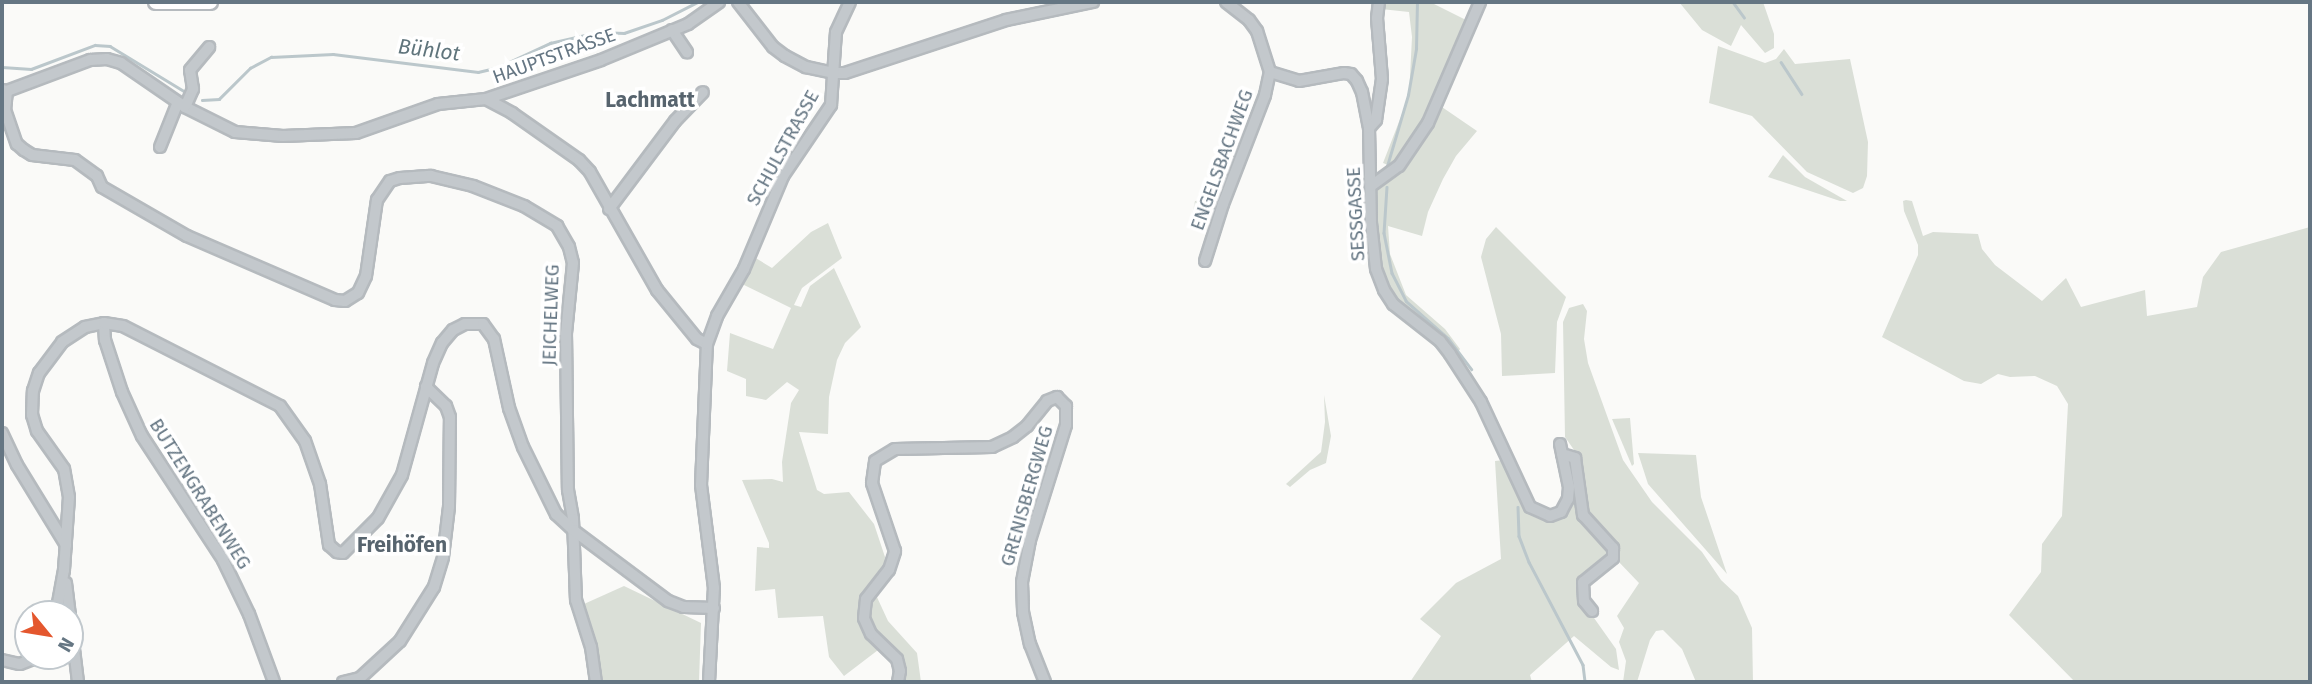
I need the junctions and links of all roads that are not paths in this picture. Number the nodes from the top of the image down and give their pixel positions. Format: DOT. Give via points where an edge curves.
graph roads {
  1 [pos="156,2"];
  2 [pos="210,2"];
  3 [pos="719,2"];
  4 [pos="738,2"];
  5 [pos="850,2"];
  6 [pos="1093,2"];
  7 [pos="1226,2"];
  8 [pos="1379,2"];
  9 [pos="1480,2"];
  10 [pos="672,30"];
  11 [pos="209,47"];
  12 [pos="687,52"];
  13 [pos="1270,72"];
  14 [pos="834,73"];
  15 [pos="5,90"];
  16 [pos="703,92"];
  17 [pos="186,99"];
  18 [pos="486,99"];
  19 [pos="1369,128"];
  20 [pos="160,148"];
  21 [pos="1371,186"];
  22 [pos="609,209"];
  23 [pos="1205,261"];
  24 [pos="104,323"];
  25 [pos="707,344"];
  26 [pos="426,387"];
  27 [pos="2,433"];
  28 [pos="573,530"];
  29 [pos="66,545"];
  30 [pos="64,570"];
  31 [pos="59,600"];
  32 [pos="68,600"];
  33 [pos="714,608"];
  34 [pos="1592,611"];
  35 [pos="274,682"];
  36 [pos="343,682"];
  37 [pos="596,682"];
  38 [pos="709,682"];
  39 [pos="898,682"];
  40 [pos="1045,682"];
  1 -- 2 [label="main road"];
  3 -- 10 [label="street, HAUPTSTRASSE"];
  4 -- 14 [label="street" via="773,47 806,67"];
  5 -- 14 [label="street, SCHULSTRASSE" via="836,32"];
  6 -- 14 [label="street" via="1006,20"];
  7 -- 13 [label="street" via="1257,31"];
  8 -- 19 [label="street" via="1382,79 1376,120"];
  9 -- 21 [label="street" via="1428,124 1399,166"];
  10 -- 12 [label="street"];
  10 -- 18 [label="street, HAUPTSTRASSE"];
  11 -- 17 [label="street" via="190,70"];
  13 -- 19 [label="street, SESSGASSE" via="1299,81 1351,74 1362,92"];
  13 -- 23 [label="street, ENGELSBACHWEG"];
  14 -- 25 [label="street, SCHULSTRASSE" via="831,105 783,176"];
  15 -- 17 [label="street, HAUPTSTRASSE" via="107,58"];
  15 -- 28 [label="street, JEICHELWEG" via="5,110 17,144 24,150 75,160 97,176 102,187 187,236 335,300 345,302 358,293 366,276 377,200 390,181 430,176 472,186 524,206 556,226 573,263 566,358"];
  16 -- 22 [label="street" via="675,121"];
  17 -- 18 [label="street, HAUPTSTRASSE" via="235,132 283,136 370,129 438,104"];
  17 -- 20 [label="street"];
  18 -- 22 [label="street" via="579,160"];
  19 -- 21 [label="street, SESSGASSE"];
  21 -- 34 [label="street, SESSGASSE" via="1376,269 1384,290 1393,304 1450,354 1480,402 1530,507 1539,513 1561,512 1569,487 1561,449 1575,458 1583,515 1613,548 1613,558 1583,582 1584,601"];
  22 -- 25 [label="street" via="662,298 697,339"];
  24 -- 26 [label="street" via="123,326 280,406 305,441 320,484 328,545 337,552 348,550 378,518 402,475"];
  24 -- 29 [label="street" via="85,327 62,342 39,373 33,391 37,431 66,477"];
  24 -- 35 [label="street, BUTZENGRABENWEG" via="122,393 142,436 223,559"];
  25 -- 33 [label="street, SCHULSTRASSE" via="701,485"];
  26 -- 28 [label="street" via="442,343 453,330 475,323 490,330 523,447 556,514"];
  26 -- 36 [label="street" via="446,406 450,417 449,507 437,577 400,641 360,678"];
  27 -- 29 [label="street"];
  28 -- 33 [label="street" via="668,601 684,607"];
  28 -- 37 [label="street, JEICHELWEG" via="576,600"];
  29 -- 30 [label="street"];
  30 -- 31 [label="street"];
  30 -- 32 [label="street"];
  33 -- 38 [label="street, SCHULSTRASSE"];
  39 -- 40 [label="street, GRENISBERGWEG" via="897,659 872,634 864,618 866,599 889,570 895,551 872,483 874,461 895,449 992,447 1013,437 1047,401 1057,397 1066,406 1066,425 1030,540 1022,582 1027,631"];
}
